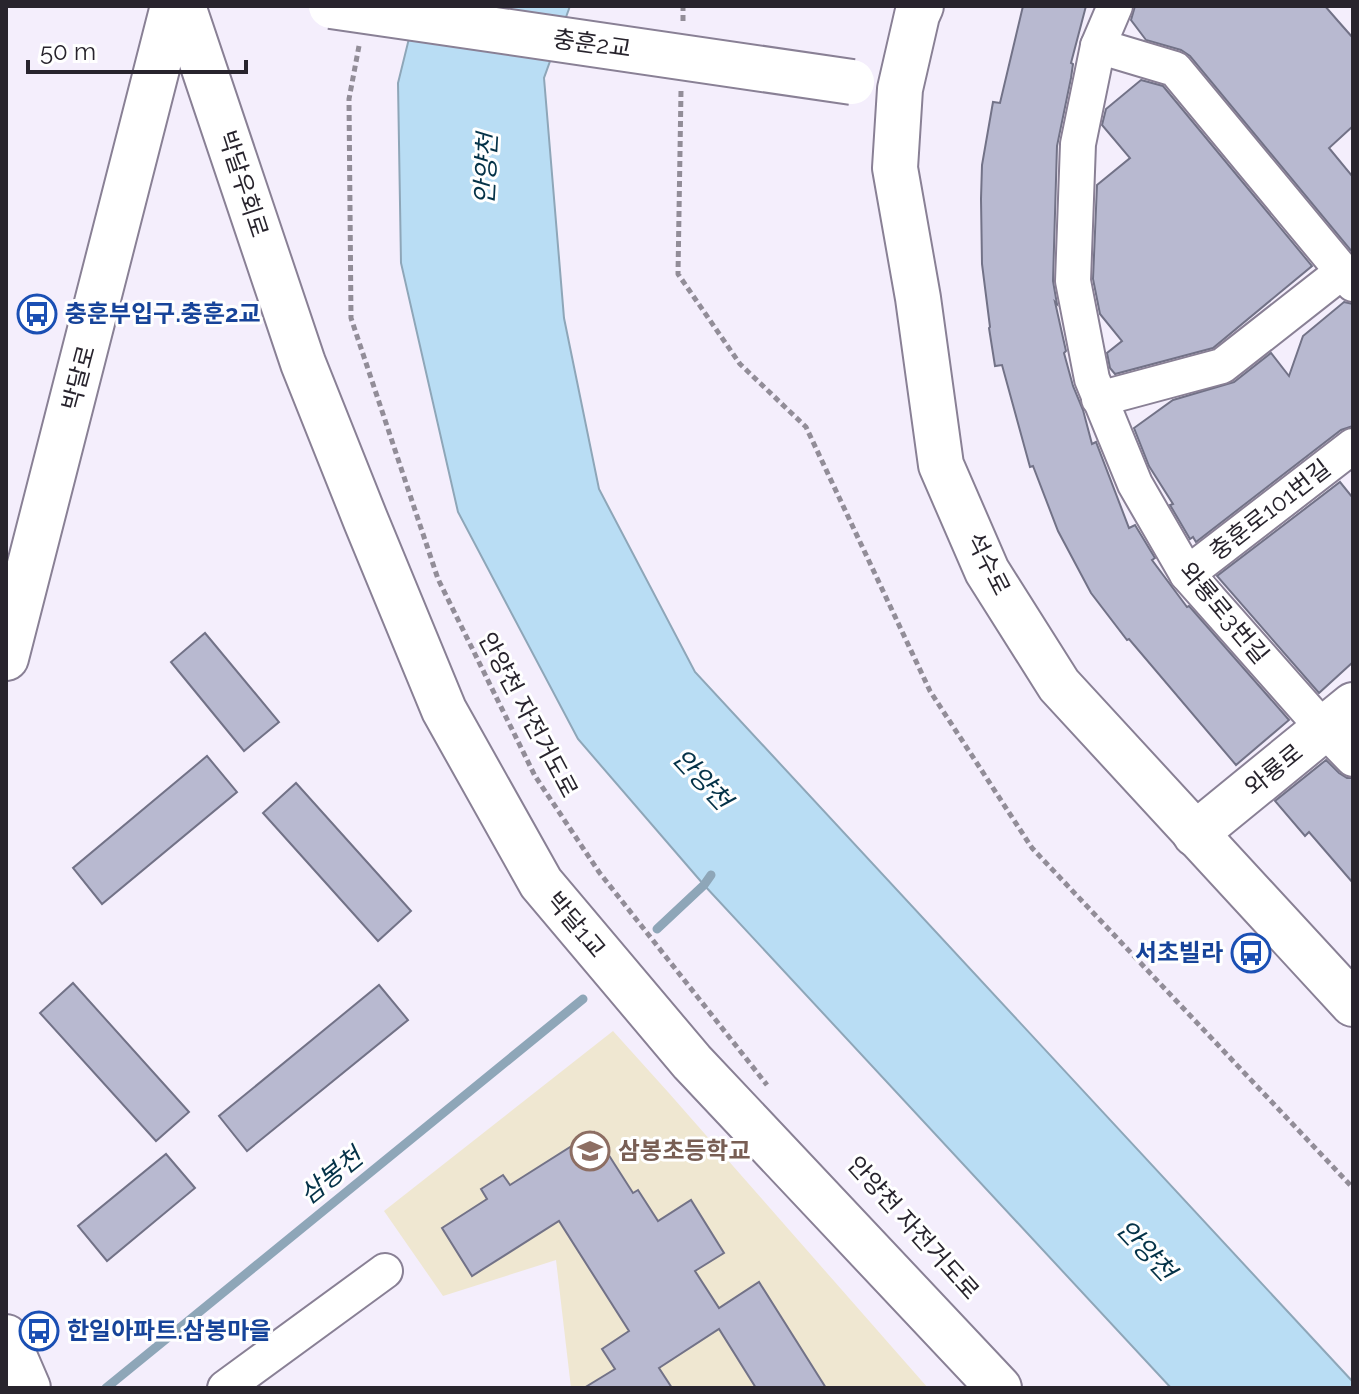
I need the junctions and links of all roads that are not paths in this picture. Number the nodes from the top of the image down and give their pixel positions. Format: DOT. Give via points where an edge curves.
graph roads {
  1 [pos="173,6"];
  2 [pos="183,6"];
  3 [pos="331,6"];
  4 [pos="921,6"];
  5 [pos="1115,6"];
  6 [pos="1098,46"];
  7 [pos="900,89"];
  8 [pos="1348,278"];
  9 [pos="303,363"];
  10 [pos="1099,399"];
  11 [pos="1353,446"];
  12 [pos="1187,574"];
  13 [pos="6,658"];
  14 [pos="1343,731"];
  15 [pos="1195,834"];
  16 [pos="1353,1004"];
  17 [pos="385,1271"];
  18 [pos="6,1337"];
  19 [pos="28,1388"];
  20 [pos="225,1388"];
  21 [pos="999,1388"];
  1 -- 13 [label="street, 박달로"];
  2 -- 9 [label="street, 박달우회로"];
  3 -- 7 [label="street, 충훈2교, bridge"];
  4 -- 7 [label="street, 석수로"];
  5 -- 6 [label="street, 와룡로3번길"];
  6 -- 8 [label="street" via="1175,69"];
  6 -- 10 [label="street, 와룡로3번길" via="1078,144 1073,281"];
  7 -- 15 [label="street, 석수로" via="895,168 941,465 987,571 1059,685"];
  8 -- 10 [label="street" via="1222,366"];
  9 -- 21 [label="street, 박달1교" via="444,710 541,883 692,1062"];
  10 -- 12 [label="street, 와룡로3번길" via="1135,484"];
  11 -- 12 [label="street, 충훈로101번길"];
  12 -- 14 [label="street, 와룡로3번길"];
  14 -- 15 [label="street, 와룡로"];
  15 -- 16 [label="street, 석수로"];
  17 -- 20 [label="street"];
  18 -- 19 [label="street"];
}
